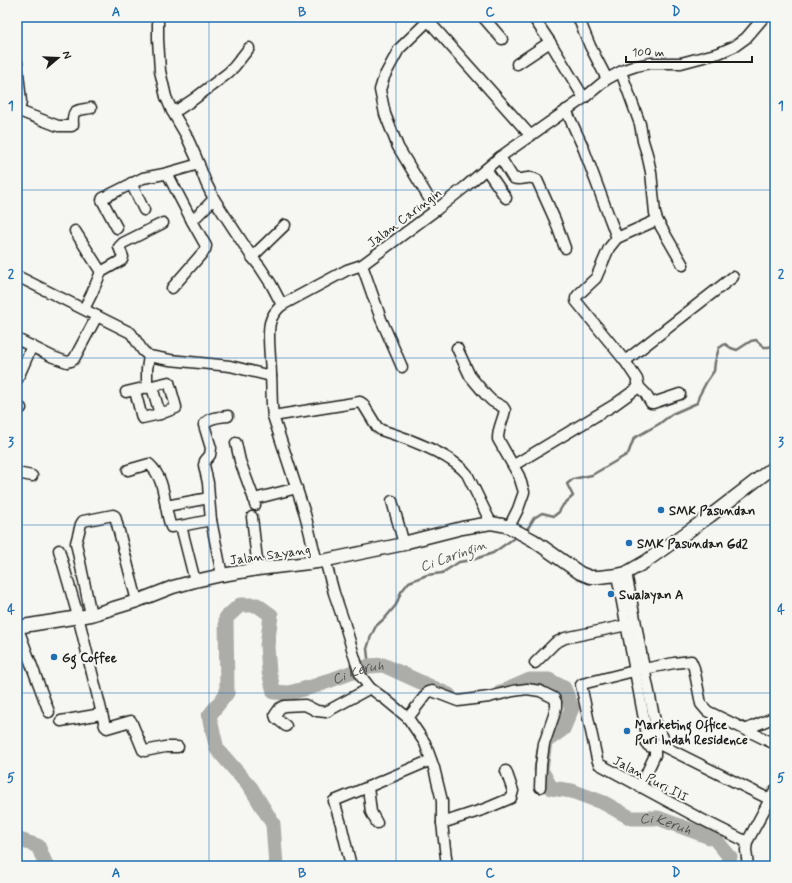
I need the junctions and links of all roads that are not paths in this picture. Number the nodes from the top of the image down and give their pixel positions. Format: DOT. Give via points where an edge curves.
graph roads {
  1 [pos="157,17"];
  2 [pos="483,17"];
  3 [pos="533,17"];
  4 [pos="578,17"];
  5 [pos="764,17"];
  6 [pos="429,18"];
  7 [pos="502,39"];
  8 [pos="550,42"];
  9 [pos="249,48"];
  10 [pos="17,63"];
  11 [pos="517,64"];
  12 [pos="621,72"];
  13 [pos="608,79"];
  14 [pos="19,94"];
  15 [pos="584,98"];
  16 [pos="91,108"];
  17 [pos="566,110"];
  18 [pos="18,111"];
  19 [pos="172,111"];
  20 [pos="530,135"];
  21 [pos="500,157"];
  22 [pos="199,164"];
  23 [pos="486,169"];
  24 [pos="167,173"];
  25 [pos="131,183"];
  26 [pos="506,198"];
  27 [pos="214,199"];
  28 [pos="144,210"];
  29 [pos="436,210"];
  30 [pos="657,220"];
  31 [pos="192,221"];
  32 [pos="163,223"];
  33 [pos="285,225"];
  34 [pos="116,228"];
  35 [pos="75,231"];
  36 [pos="618,238"];
  37 [pos="565,248"];
  38 [pos="252,257"];
  39 [pos="362,265"];
  40 [pos="683,265"];
  41 [pos="101,272"];
  42 [pos="17,276"];
  43 [pos="733,277"];
  44 [pos="172,288"];
  45 [pos="282,305"];
  46 [pos="84,309"];
  47 [pos="97,316"];
  48 [pos="17,339"];
  49 [pos="32,346"];
  50 [pos="457,348"];
  51 [pos="149,356"];
  52 [pos="625,361"];
  53 [pos="402,367"];
  54 [pos="271,376"];
  55 [pos="17,380"];
  56 [pos="639,387"];
  57 [pos="149,388"];
  58 [pos="680,394"];
  59 [pos="160,414"];
  60 [pos="228,416"];
  61 [pos="274,416"];
  62 [pos="236,443"];
  63 [pos="514,466"];
  64 [pos="775,466"];
  65 [pos="128,470"];
  66 [pos="17,473"];
  67 [pos="32,476"];
  68 [pos="297,488"];
  69 [pos="209,498"];
  70 [pos="392,501"];
  71 [pos="166,506"];
  72 [pos="252,517"];
  73 [pos="211,520"];
  74 [pos="491,523"];
  75 [pos="181,526"];
  76 [pos="517,531"];
  77 [pos="404,544"];
  78 [pos="59,550"];
  79 [pos="321,561"];
  80 [pos="258,569"];
  81 [pos="621,574"];
  82 [pos="222,575"];
  83 [pos="195,581"];
  84 [pos="137,601"];
  85 [pos="91,615"];
  86 [pos="78,616"];
  87 [pos="631,624"];
  88 [pos="17,626"];
  89 [pos="535,663"];
  90 [pos="639,670"];
  91 [pos="370,688"];
  92 [pos="50,712"];
  93 [pos="101,714"];
  94 [pos="775,717"];
  95 [pos="408,718"];
  96 [pos="61,721"];
  97 [pos="286,726"];
  98 [pos="747,729"];
  99 [pos="657,731"];
  100 [pos="647,735"];
  101 [pos="775,744"];
  102 [pos="658,746"];
  103 [pos="178,747"];
  104 [pos="431,760"];
  105 [pos="506,771"];
  106 [pos="368,787"];
  107 [pos="540,787"];
  108 [pos="640,787"];
  109 [pos="775,790"];
  110 [pos="772,801"];
  111 [pos="442,822"];
  112 [pos="377,823"];
  113 [pos="747,842"];
  114 [pos="351,866"];
  115 [pos="447,866"];
  116 [pos="748,866"];
  1 -- 19 [label="street" via="160,71"];
  2 -- 7 [label="street"];
  3 -- 8 [label="street"];
  4 -- 13 [label="street"];
  5 -- 12 [label="street, Jalan Caringin" via="746,38 719,53 681,63 651,63"];
  6 -- 20 [label="street"];
  6 -- 29 [label="street" via="399,49 380,90 385,114 398,147"];
  8 -- 11 [label="street"];
  8 -- 15 [label="street"];
  9 -- 19 [label="street" via="228,73 194,99"];
  10 -- 14 [label="street"];
  12 -- 13 [label="street, Jalan Caringin"];
  12 -- 30 [label="street" via="640,124 651,172"];
  13 -- 15 [label="street, Jalan Caringin"];
  14 -- 18 [label="street" via="21,102"];
  15 -- 17 [label="street, Jalan Caringin"];
  16 -- 18 [label="street" via="73,113 72,126 58,126"];
  17 -- 20 [label="street, Jalan Caringin"];
  17 -- 36 [label="street"];
  19 -- 22 [label="street"];
  20 -- 21 [label="street, Jalan Caringin"];
  21 -- 23 [label="street, Jalan Caringin"];
  21 -- 37 [label="street" via="514,178 519,180 529,177 537,180"];
  22 -- 24 [label="street"];
  22 -- 27 [label="street"];
  23 -- 26 [label="street"];
  23 -- 29 [label="street, Jalan Caringin"];
  24 -- 25 [label="street" via="147,176"];
  24 -- 31 [label="street"];
  25 -- 28 [label="street"];
  25 -- 34 [label="street" via="102,200"];
  27 -- 31 [label="street"];
  27 -- 38 [label="street"];
  29 -- 39 [label="street, Jalan Caringin"];
  30 -- 36 [label="street"];
  30 -- 40 [label="street"];
  31 -- 44 [label="street" via="206,246 205,250"];
  32 -- 41 [label="street" via="123,243 120,247 122,260"];
  33 -- 38 [label="street"];
  35 -- 41 [label="street"];
  36 -- 52 [label="street" via="609,248 596,278 578,295 576,301"];
  38 -- 45 [label="street"];
  39 -- 45 [label="street, Jalan Caringin" via="347,270"];
  39 -- 53 [label="street" via="381,319"];
  41 -- 46 [label="street"];
  42 -- 46 [label="street"];
  43 -- 52 [label="street"];
  45 -- 54 [label="street, Jalan Caringin" via="274,312 270,322"];
  46 -- 47 [label="street"];
  47 -- 49 [label="street" via="71,361 67,362"];
  47 -- 51 [label="street" via="131,333"];
  48 -- 49 [label="street"];
  49 -- 55 [label="street"];
  50 -- 63 [label="street" via="470,376 492,401 505,410 498,438"];
  51 -- 54 [label="street" via="230,366"];
  51 -- 57 [label="street"];
  52 -- 56 [label="street" via="637,379"];
  54 -- 61 [label="street, Jalan Caringin"];
  56 -- 58 [label="street" via="651,403"];
  56 -- 63 [label="street"];
  57 -- 59 [label="street"];
  57 -- 59 [label="street" via="170,383 176,408"];
  57 -- 59 [label="street" via="130,392 138,420"];
  60 -- 69 [label="street" via="208,420 204,425 211,448 204,465"];
  61 -- 68 [label="street, Jalan Caringin"];
  61 -- 74 [label="street" via="360,402 381,430 418,444 463,469"];
  62 -- 68 [label="street" via="254,502"];
  63 -- 76 [label="street" via="524,492 518,509"];
  64 -- 81 [label="main road" via="645,562"];
  65 -- 71 [label="street" via="149,464 161,481"];
  66 -- 67 [label="street"];
  68 -- 79 [label="street, Jalan Caringin"];
  69 -- 71 [label="street"];
  69 -- 73 [label="street"];
  70 -- 77 [label="street"];
  71 -- 75 [label="street" via="172,527"];
  72 -- 80 [label="street"];
  73 -- 75 [label="street"];
  73 -- 82 [label="street"];
  74 -- 76 [label="main road, Jalan Sayang"];
  74 -- 77 [label="main road, Jalan Sayang"];
  75 -- 83 [label="street"];
  76 -- 81 [label="main road, Jalan Sayang" via="580,573 599,577"];
  77 -- 79 [label="main road, Jalan Sayang"];
  78 -- 86 [label="street"];
  79 -- 80 [label="main road, Jalan Sayang"];
  79 -- 91 [label="street, Jalan Caringin" via="361,676"];
  80 -- 82 [label="main road, Jalan Sayang"];
  81 -- 87 [label="street"];
  82 -- 83 [label="main road, Jalan Sayang"];
  83 -- 84 [label="main road, Jalan Sayang"];
  84 -- 85 [label="main road, Jalan Sayang"];
  84 -- 85 [label="street" via="115,516 83,521 76,543"];
  85 -- 86 [label="main road, Jalan Sayang"];
  86 -- 88 [label="main road, Jalan Sayang"];
  86 -- 93 [label="street"];
  87 -- 89 [label="street" via="565,638 555,643"];
  87 -- 90 [label="street"];
  88 -- 92 [label="street"];
  90 -- 98 [label="street" via="691,661 701,704 707,711"];
  90 -- 99 [label="street"];
  90 -- 100 [label="street"];
  90 -- 108 [label="street, Jalan Puri III" via="581,685 599,764"];
  91 -- 95 [label="street, Jalan Caringin"];
  91 -- 97 [label="street" via="326,712 305,705 284,706 275,715"];
  93 -- 96 [label="street"];
  93 -- 103 [label="street" via="107,728 132,721 145,751"];
  94 -- 98 [label="street"];
  95 -- 104 [label="street, Jalan Caringin" via="425,743"];
  95 -- 107 [label="street" via="428,692 458,701 527,689 554,698 556,707 544,744"];
  98 -- 101 [label="street"];
  99 -- 100 [label="street" via="651,731"];
  99 -- 102 [label="street" via="662,737"];
  100 -- 102 [label="street" via="648,745"];
  102 -- 108 [label="street"];
  102 -- 110 [label="street"];
  104 -- 106 [label="street"];
  104 -- 111 [label="street, Jalan Caringin" via="442,801"];
  105 -- 111 [label="street" via="513,791 511,798"];
  106 -- 112 [label="street" via="371,812"];
  106 -- 114 [label="street" via="334,801"];
  108 -- 113 [label="street, Jalan Puri III"];
  109 -- 110 [label="street"];
  110 -- 113 [label="street"];
  111 -- 115 [label="street, Jalan Caringin"];
  113 -- 116 [label="street"];
}
